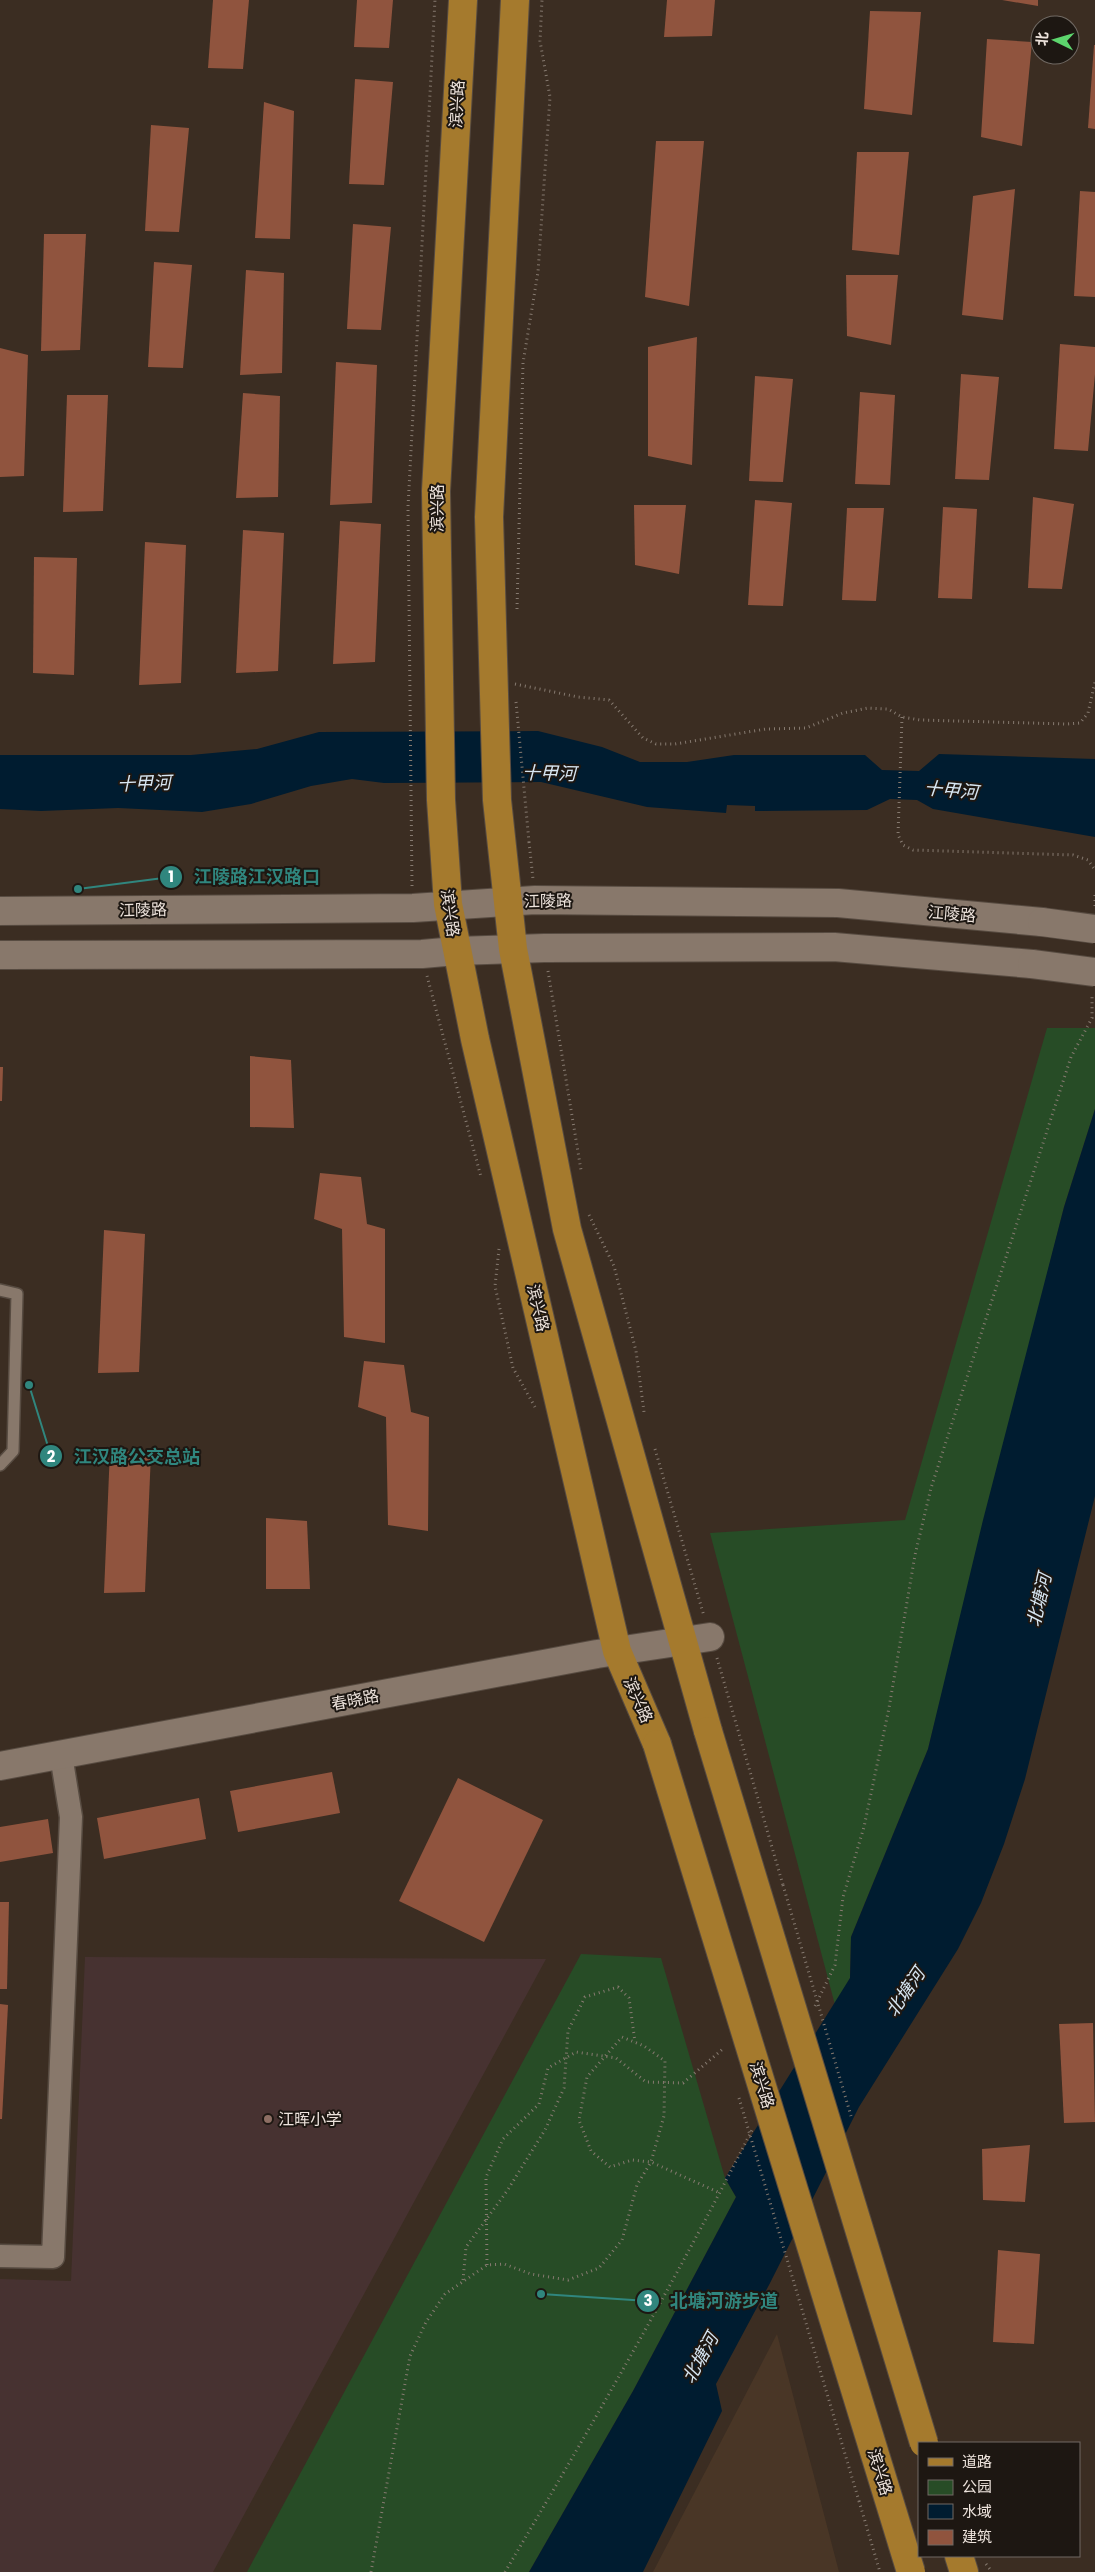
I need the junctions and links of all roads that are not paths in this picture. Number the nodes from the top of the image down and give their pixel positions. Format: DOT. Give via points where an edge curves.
graph roads {
  1 [pos="463,0"];
  2 [pos="515,0"];
  3 [pos="508,903"];
  4 [pos="448,904"];
  5 [pos="0,911"];
  6 [pos="1095,929"];
  7 [pos="513,949"];
  8 [pos="456,951"];
  9 [pos="0,955"];
  10 [pos="1095,972"];
  11 [pos="0,1290"];
  12 [pos="0,1465"];
  13 [pos="710,1637"];
  14 [pos="683,1642"];
  15 [pos="617,1651"];
  16 [pos="61,1755"];
  17 [pos="0,1766"];
  18 [pos="0,2256"];
  19 [pos="924,2442"];
  20 [pos="959,2557"];
  21 [pos="911,2572"];
  22 [pos="964,2572"];
  1 -- 4 [label="main road, 滨兴路" via="436,491 441,800"];
  2 -- 3 [label="main road" via="489,517 504,706 497,800"];
  3 -- 4 [label="main road, 江陵路"];
  3 -- 6 [label="main road, 江陵路, bridge" via="535,900 838,903"];
  3 -- 7 [label="main road"];
  4 -- 5 [label="main road, 江陵路" via="413,908"];
  4 -- 8 [label="main road, 滨兴路"];
  7 -- 8 [label="main road"];
  7 -- 10 [label="main road, bridge" via="834,947"];
  7 -- 14 [label="main road" via="568,1229"];
  8 -- 9 [label="main road" via="422,954"];
  8 -- 15 [label="main road, 滨兴路"];
  11 -- 12 [label="lane" via="17,1294 12,1451"];
  13 -- 14 [label="main road, 春晓路"];
  14 -- 15 [label="main road, 春晓路"];
  14 -- 19 [label="main road, bridge"];
  15 -- 16 [label="main road, 春晓路"];
  15 -- 21 [label="main road, 滨兴路, bridge" via="657,1744"];
  16 -- 17 [label="main road, 春晓路"];
  16 -- 18 [label="street" via="71,1817 54,2256"];
  20 -- 22 [label="main road"];
}
